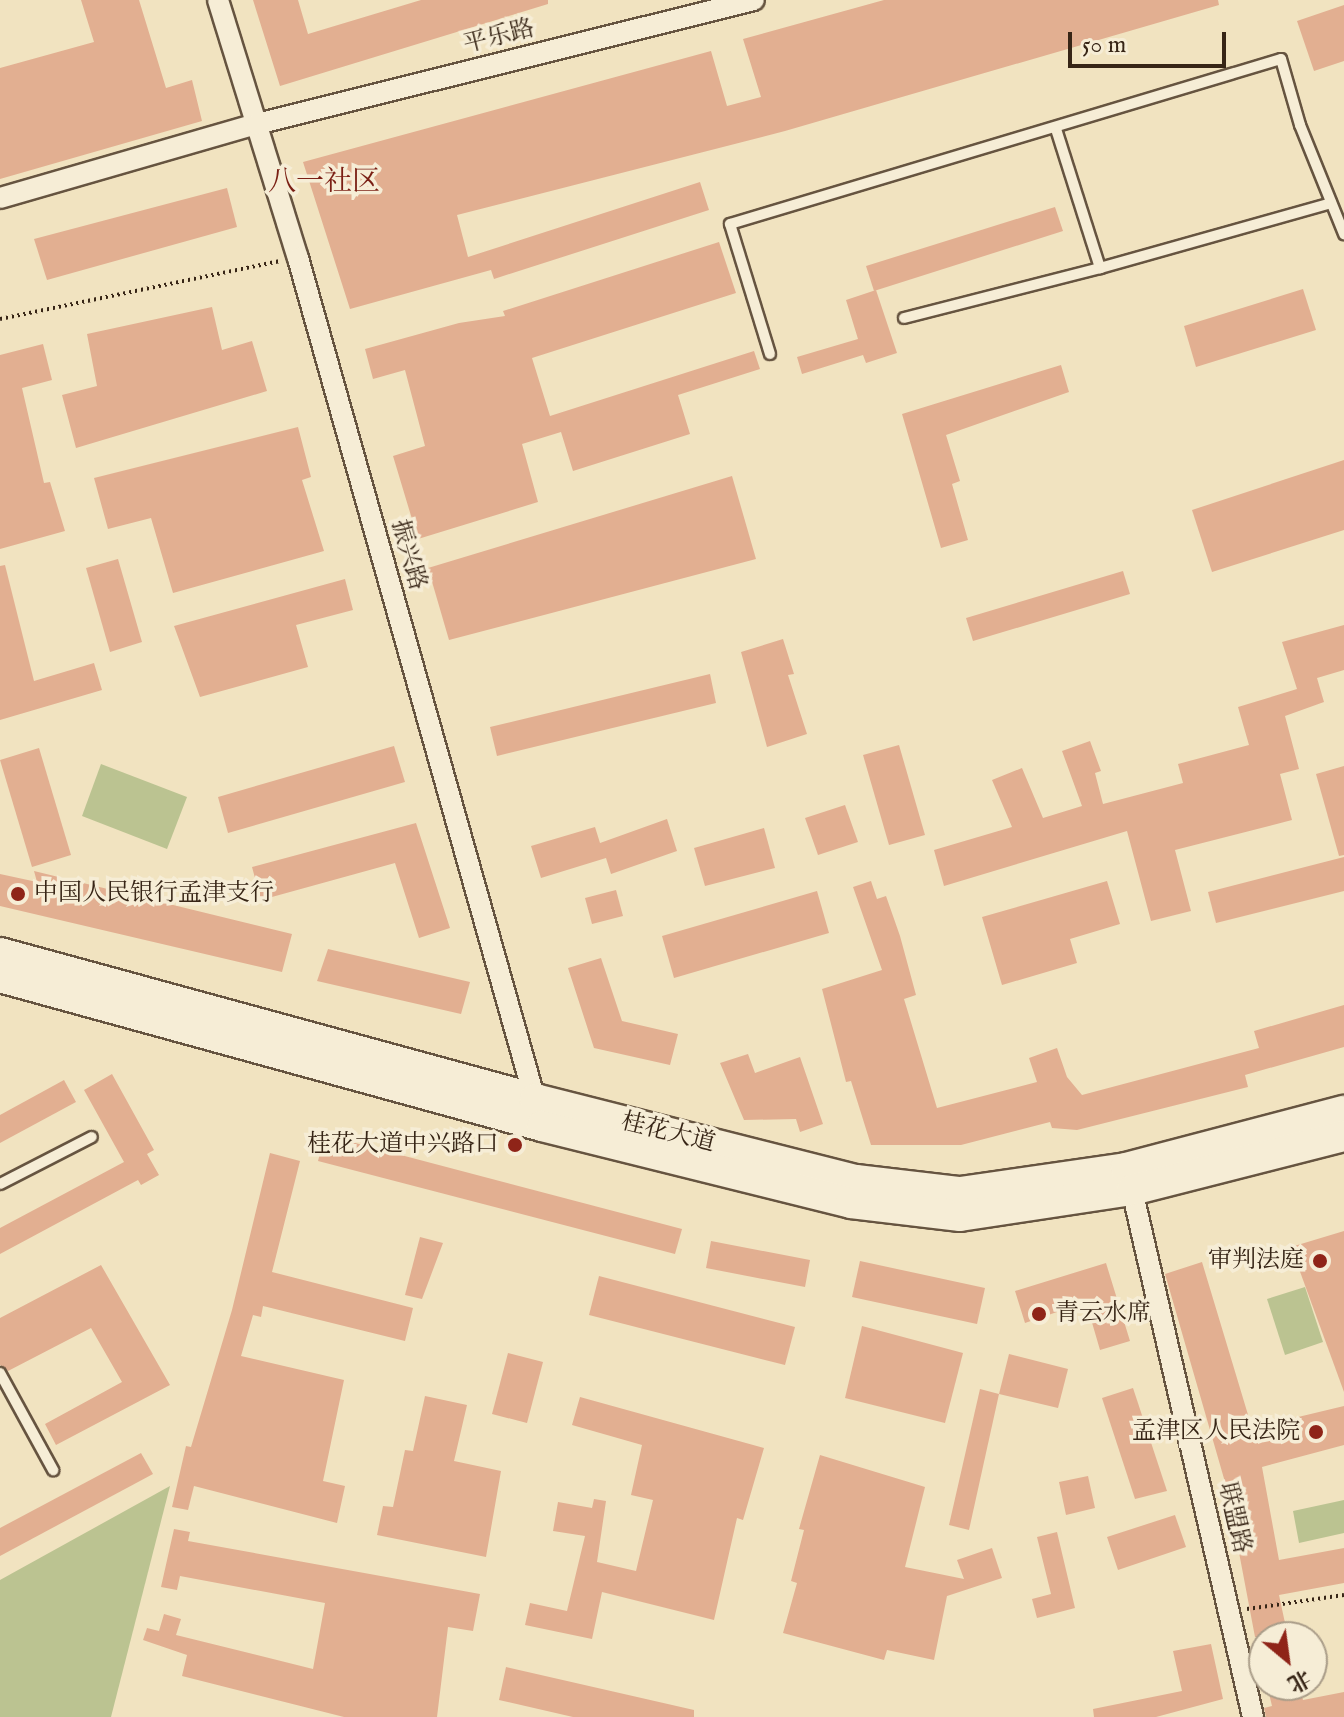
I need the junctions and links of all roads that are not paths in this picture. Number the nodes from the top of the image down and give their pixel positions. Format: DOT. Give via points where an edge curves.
graph roads {
  1 [pos="218,0"];
  2 [pos="754,0"];
  3 [pos="714,5"];
  4 [pos="257,124"];
  5 [pos="1056,129"];
  6 [pos="0,198"];
  7 [pos="1331,203"];
  8 [pos="1344,234"];
  9 [pos="1100,268"];
  10 [pos="904,318"];
  11 [pos="770,354"];
  12 [pos="0,953"];
  13 [pos="0,977"];
  14 [pos="1344,1111"];
  15 [pos="538,1113"];
  16 [pos="1344,1136"];
  17 [pos="92,1137"];
  18 [pos="0,1184"];
  19 [pos="1132,1190"];
  20 [pos="0,1373"];
  21 [pos="53,1470"];
  22 [pos="1253,1717"];
  1 -- 4 [label="street, 振兴路"];
  2 -- 3 [label="street, 平乐路"];
  3 -- 4 [label="street, 平乐路"];
  4 -- 6 [label="street, 平乐路"];
  4 -- 15 [label="street, 振兴路"];
  5 -- 7 [label="lane" via="1281,59"];
  5 -- 9 [label="lane"];
  5 -- 11 [label="lane" via="730,224"];
  7 -- 8 [label="lane"];
  7 -- 9 [label="lane"];
  9 -- 10 [label="lane"];
  12 -- 15 [label="main road, 桂花大道"];
  13 -- 15 [label="main road, 桂花大道"];
  14 -- 15 [label="main road, 桂花大道" via="1126,1168 960,1192 856,1180"];
  15 -- 19 [label="main road, 桂花大道" via="851,1203 960,1216"];
  16 -- 19 [label="main road, 桂花大道"];
  17 -- 18 [label="lane"];
  19 -- 22 [label="street, 联盟路"];
  20 -- 21 [label="lane"];
}
